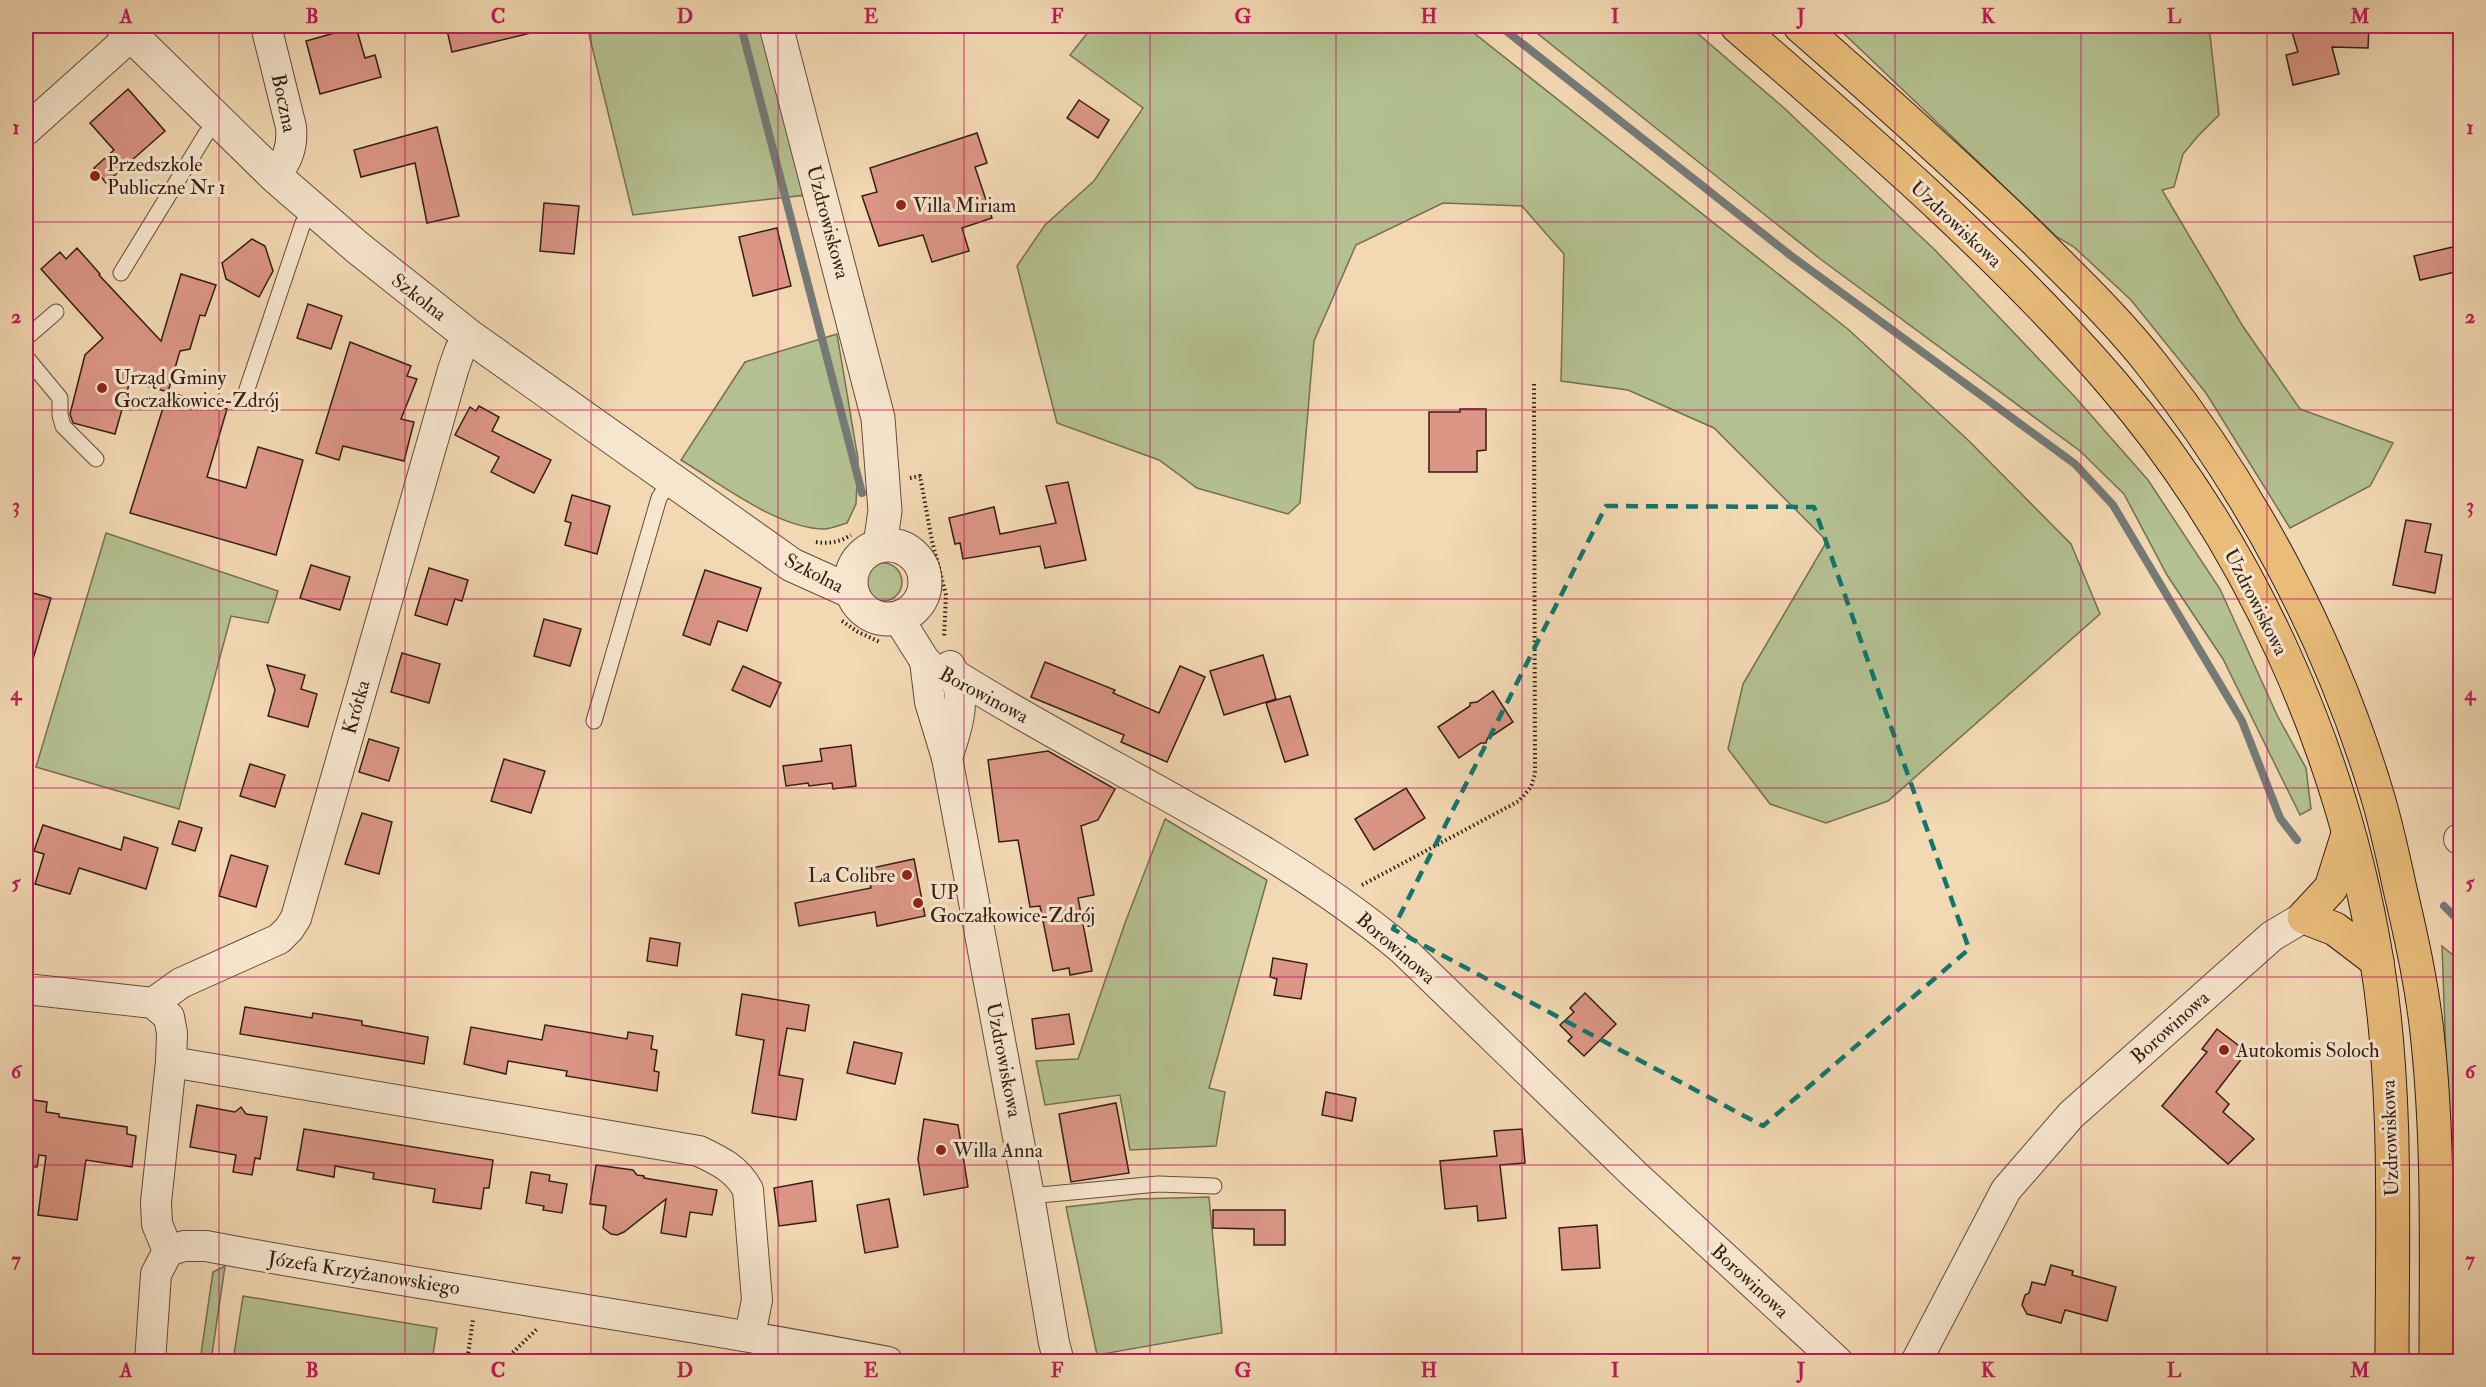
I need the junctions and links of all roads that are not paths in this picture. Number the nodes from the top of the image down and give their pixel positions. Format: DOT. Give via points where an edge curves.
graph roads {
  1 [pos="266,26"];
  2 [pos="776,26"];
  3 [pos="1737,26"];
  4 [pos="1800,26"];
  5 [pos="127,31"];
  6 [pos="219,123"];
  7 [pos="26,130"];
  8 [pos="276,177"];
  9 [pos="313,211"];
  10 [pos="121,273"];
  11 [pos="56,312"];
  12 [pos="469,336"];
  13 [pos="26,338"];
  14 [pos="26,357"];
  15 [pos="243,401"];
  16 [pos="878,418"];
  17 [pos="96,459"];
  18 [pos="671,479"];
  19 [pos="746,532"];
  20 [pos="879,542"];
  21 [pos="852,580"];
  22 [pos="906,613"];
  23 [pos="925,661"];
  24 [pos="957,676"];
  25 [pos="1000,703"];
  26 [pos="594,721"];
  27 [pos="958,723"];
  28 [pos="947,758"];
  29 [pos="2349,833"];
  30 [pos="2304,917"];
  31 [pos="2377,961"];
  32 [pos="26,989"];
  33 [pos="153,1003"];
  34 [pos="171,1062"];
  35 [pos="1214,1186"];
  36 [pos="1029,1196"];
  37 [pos="168,1251"];
  38 [pos="750,1335"];
  39 [pos="150,1362"];
  40 [pos="888,1362"];
  41 [pos="1059,1362"];
  42 [pos="1838,1362"];
  43 [pos="1916,1362"];
  44 [pos="2392,1362"];
  45 [pos="2436,1362"];
  1 -- 8 [label="street, Boczna" via="291,127 290,154"];
  2 -- 16 [label="street, Uzdrowiskowa"];
  3 -- 29 [label="main road, Uzdrowiskowa" via="1991,255 2108,378 2174,464 2211,518 2282,651 2317,735"];
  4 -- 45 [label="main road, Uzdrowiskowa" via="1980,186 2088,292 2152,364 2247,502 2292,580 2349,713 2376,791 2417,962 2434,1122"];
  5 -- 6 [label="street, Szkolna"];
  5 -- 7 [label="street"];
  6 -- 8 [label="street, Szkolna"];
  6 -- 10 [label="lane" via="206,134"];
  8 -- 9 [label="street, Szkolna"];
  9 -- 12 [label="street, Szkolna"];
  9 -- 15 [label="lane" via="303,223"];
  11 -- 13 [label="lane"];
  12 -- 18 [label="street, Szkolna"];
  12 -- 33 [label="street, Krótka" via="453,370 296,918 279,939 181,983"];
  14 -- 17 [label="lane" via="60,398 63,426"];
  16 -- 20 [label="street, Uzdrowiskowa" via="885,511"];
  16 -- 20 [label="street, Uzdrowiskowa" via="912,478 907,514"];
  18 -- 19 [label="street, Szkolna"];
  18 -- 26 [label="lane" via="659,498"];
  19 -- 21 [label="street, Szkolna" via="800,553"];
  19 -- 21 [label="street, Szkolna" via="792,565"];
  20 -- 21 [label="street" via="864,554"];
  20 -- 22 [label="street" via="914,554 921,564 926,587 922,598"];
  21 -- 22 [label="street" via="865,611 886,619"];
  22 -- 23 [label="street, Borowinowa"];
  22 -- 24 [label="street" via="925,628"];
  23 -- 24 [label="street, Borowinowa" via="938,673"];
  23 -- 28 [label="street, Uzdrowiskowa" via="930,702"];
  24 -- 25 [label="street, Borowinowa"];
  24 -- 27 [label="street, Uzdrowiskowa"];
  25 -- 27 [label="street" via="979,709"];
  25 -- 42 [label="street, Borowinowa" via="1234,834 1342,903 1403,950 1635,1175"];
  27 -- 28 [label="street, Uzdrowiskowa"];
  28 -- 36 [label="street, Uzdrowiskowa"];
  29 -- 30 [label="main road" via="2331,888"];
  29 -- 31 [label="main road, Uzdrowiskowa"];
  30 -- 31 [label="main road" via="2335,929"];
  30 -- 43 [label="street, Borowinowa" via="2272,936 2071,1115 2006,1190"];
  31 -- 44 [label="main road, Uzdrowiskowa" via="2391,1123"];
  32 -- 33 [label="street"];
  33 -- 34 [label="street" via="169,1017"];
  34 -- 37 [label="street" via="156,1202 157,1224"];
  34 -- 38 [label="street" via="699,1151 727,1164 748,1190 757,1300"];
  35 -- 36 [label="lane" via="1158,1184"];
  36 -- 41 [label="street, Uzdrowiskowa"];
  37 -- 38 [label="street, Józefa Krzyżanowskiego" via="206,1246"];
  37 -- 39 [label="street" via="156,1274"];
  38 -- 40 [label="street, Józefa Krzyżanowskiego"];
}
